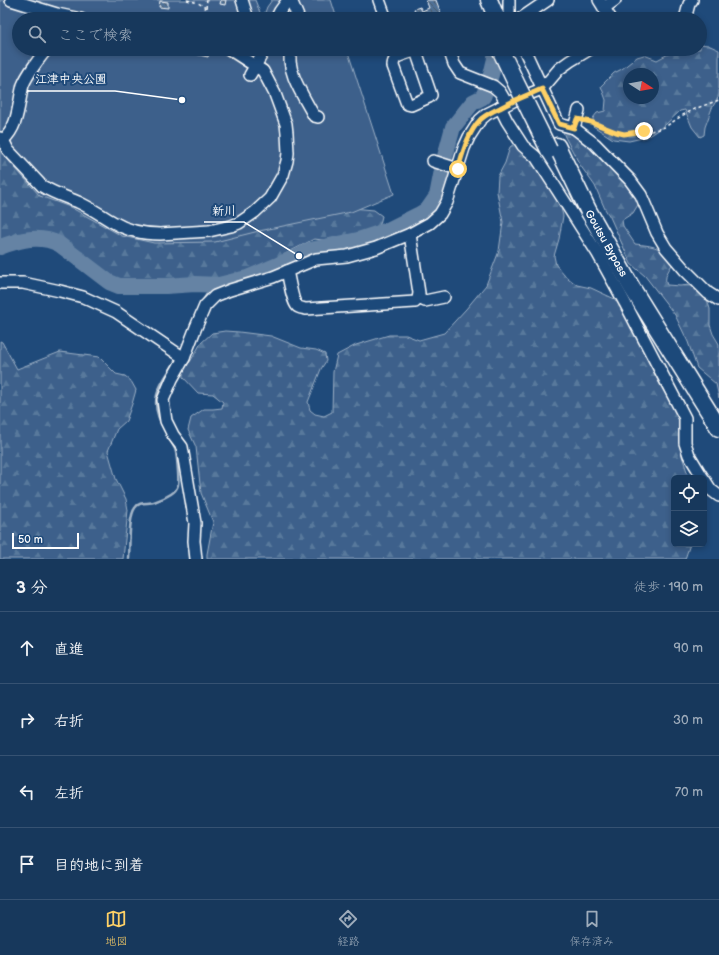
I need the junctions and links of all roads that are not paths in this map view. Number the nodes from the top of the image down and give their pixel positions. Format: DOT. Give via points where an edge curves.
graph roads {
  1 [pos="11,0"];
  2 [pos="242,0"];
  3 [pos="289,0"];
  4 [pos="379,0"];
  5 [pos="478,0"];
  6 [pos="489,0"];
  7 [pos="509,0"];
  8 [pos="548,0"];
  9 [pos="615,0"];
  10 [pos="692,0"];
  11 [pos="602,4"];
  12 [pos="50,12"];
  13 [pos="246,12"];
  14 [pos="280,12"];
  15 [pos="295,12"];
  16 [pos="383,12"];
  17 [pos="484,12"];
  18 [pos="494,12"];
  19 [pos="509,12"];
  20 [pos="530,12"];
  21 [pos="687,12"];
  22 [pos="42,56"];
  23 [pos="237,56"];
  24 [pos="261,56"];
  25 [pos="289,56"];
  26 [pos="396,56"];
  27 [pos="421,56"];
  28 [pos="451,56"];
  29 [pos="503,56"];
  30 [pos="514,56"];
  31 [pos="527,56"];
  32 [pos="579,56"];
  33 [pos="253,70"];
  34 [pos="542,89"];
  35 [pos="503,106"];
  36 [pos="318,117"];
  37 [pos="2,139"];
  38 [pos="553,148"];
  39 [pos="436,162"];
  40 [pos="454,168"];
  41 [pos="410,234"];
  42 [pos="287,271"];
  43 [pos="0,283"];
  44 [pos="444,297"];
  45 [pos="419,298"];
  46 [pos="719,300"];
  47 [pos="184,358"];
  48 [pos="719,428"];
  49 [pos="702,475"];
  50 [pos="707,483"];
  51 [pos="719,496"];
  52 [pos="196,559"];
  1 -- 12 [label="street"];
  2 -- 13 [label="street"];
  3 -- 14 [label="street"];
  3 -- 15 [label="street"];
  4 -- 16 [label="street"];
  5 -- 17 [label="highway"];
  6 -- 18 [label="highway"];
  7 -- 19 [label="street"];
  8 -- 20 [label="street"];
  9 -- 11 [label="street"];
  10 -- 21 [label="street"];
  22 -- 37 [label="street" via="24,85 11,132"];
  23 -- 33 [label="street"];
  24 -- 33 [label="street"];
  25 -- 36 [label="street" via="299,88 314,116"];
  26 -- 27 [label="street" via="393,66 407,104 411,105 431,95"];
  28 -- 35 [label="street" via="460,73 493,86 500,92"];
  29 -- 38 [label="highway, bridge" via="528,109"];
  30 -- 38 [label="highway, Goutsu Bypass"];
  31 -- 34 [label="street"];
  32 -- 34 [label="street" via="559,69"];
  33 -- 37 [label="street" via="263,71 281,108 286,124 287,162 270,198 248,218 231,226 209,231 160,234 130,230 42,186 8,150"];
  34 -- 35 [label="street"];
  34 -- 46 [label="street" via="559,124 577,119 595,144 641,195 666,248 708,293"];
  35 -- 40 [label="street" via="480,120"];
  35 -- 49 [label="street" via="507,121 523,146 536,157 598,254 625,303 685,418 685,443 689,455"];
  38 -- 48 [label="highway, Goutsu Bypass" via="632,288"];
  39 -- 40 [label="street"];
  40 -- 41 [label="street" via="447,202 440,214"];
  41 -- 42 [label="street" via="376,248 347,256 316,258"];
  41 -- 45 [label="street"];
  42 -- 45 [label="street" via="294,302 303,309 413,302"];
  42 -- 47 [label="street" via="215,296 206,306"];
  43 -- 47 [label="street" via="24,283 60,290 83,298 116,312"];
  44 -- 45 [label="street" via="425,301"];
  47 -- 52 [label="street" via="163,400 166,421 182,447 195,523"];
  50 -- 51 [label="street"];
}
